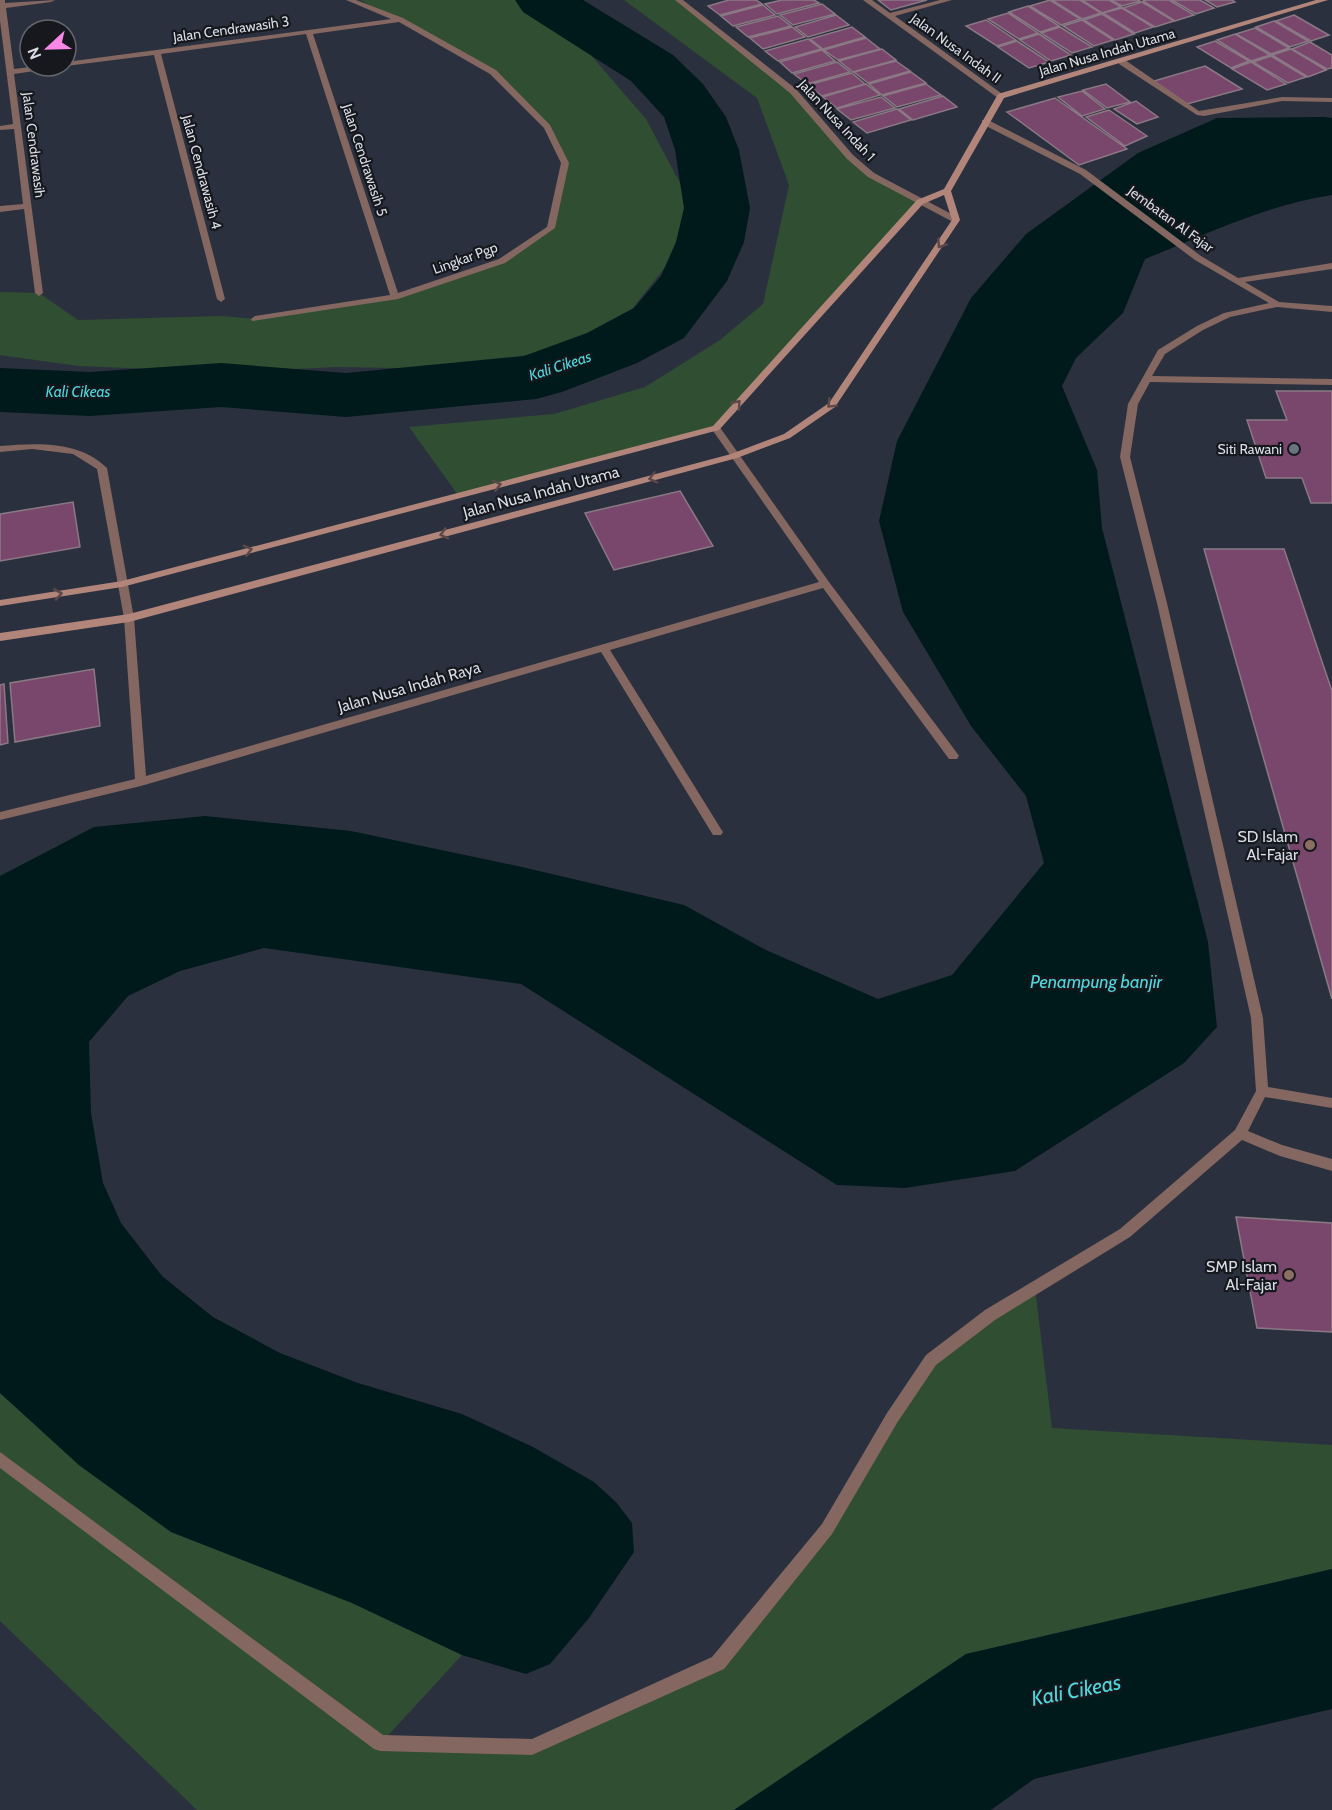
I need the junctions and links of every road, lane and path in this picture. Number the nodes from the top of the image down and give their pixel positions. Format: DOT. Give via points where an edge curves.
graph roads {
  1 [pos="51,0"];
  2 [pos="350,0"];
  3 [pos="679,0"];
  4 [pos="867,0"];
  5 [pos="948,0"];
  6 [pos="1324,0"];
  7 [pos="2,3"];
  8 [pos="888,16"];
  9 [pos="400,20"];
  10 [pos="309,32"];
  11 [pos="157,52"];
  12 [pos="78,62"];
  13 [pos="1122,62"];
  14 [pos="18,71"];
  15 [pos="11,72"];
  16 [pos="1001,96"];
  17 [pos="1332,100"];
  18 [pos="985,122"];
  19 [pos="18,126"];
  20 [pos="0,128"];
  21 [pos="947,191"];
  22 [pos="920,202"];
  23 [pos="28,206"];
  24 [pos="0,209"];
  25 [pos="956,220"];
  26 [pos="1332,266"];
  27 [pos="1239,280"];
  28 [pos="39,293"];
  29 [pos="395,297"];
  30 [pos="222,299"];
  31 [pos="1277,304"];
  32 [pos="1332,309"];
  33 [pos="255,319"];
  34 [pos="1145,379"];
  35 [pos="1332,382"];
  36 [pos="716,428"];
  37 [pos="0,449"];
  38 [pos="734,456"];
  39 [pos="122,584"];
  40 [pos="825,584"];
  41 [pos="0,603"];
  42 [pos="129,618"];
  43 [pos="0,637"];
  44 [pos="604,648"];
  45 [pos="952,756"];
  46 [pos="141,782"];
  47 [pos="0,816"];
  48 [pos="717,832"];
  49 [pos="1262,1091"];
  50 [pos="1332,1103"];
  51 [pos="1239,1134"];
  52 [pos="1332,1165"];
  53 [pos="0,1459"];
  1 -- 7 [label="street"];
  2 -- 9 [label="street, Lingkar Pgp"];
  3 -- 22 [label="street, Jalan Nusa Indah 1" via="793,91 850,157 871,175"];
  4 -- 8 [label="street, Jalan Nusa Indah II"];
  5 -- 8 [label="street"];
  6 -- 13 [label="street, Jalan Nusa Indah Utama"];
  7 -- 15 [label="street, Jalan Cendrawasih"];
  8 -- 16 [label="street, Jalan Nusa Indah II"];
  9 -- 10 [label="street, Jalan Cendrawasih 3"];
  9 -- 29 [label="street, Lingkar Pgp" via="493,72 547,127 565,163 551,228 502,261"];
  10 -- 11 [label="street, Jalan Cendrawasih 3"];
  10 -- 29 [label="street, Jalan Cendrawasih 5"];
  11 -- 12 [label="street, Jalan Cendrawasih 3"];
  11 -- 30 [label="street, Jalan Cendrawasih 4"];
  13 -- 16 [label="street, Jalan Nusa Indah Utama"];
  13 -- 17 [label="street" via="1204,114 1277,97"];
  14 -- 15 [label="street"];
  15 -- 19 [label="street, Jalan Cendrawasih"];
  16 -- 18 [label="street"];
  18 -- 21 [label="street"];
  18 -- 27 [label="street, Jembatan Al Fajar" via="1083,172 1198,258"];
  19 -- 20 [label="street"];
  19 -- 23 [label="street, Jalan Cendrawasih"];
  21 -- 22 [label="street"];
  21 -- 25 [label="street"];
  22 -- 25 [label="street, Jalan Nusa Indah 1"];
  36 -- 22 [label="street, one-way"];
  23 -- 24 [label="street"];
  23 -- 28 [label="street, Jalan Cendrawasih"];
  25 -- 38 [label="street, Jalan Nusa Indah Utama, one-way" via="832,405 787,436"];
  26 -- 27 [label="street"];
  27 -- 31 [label="street, Jembatan Al Fajar"];
  29 -- 33 [label="street, Lingkar Pgp"];
  31 -- 32 [label="street"];
  31 -- 34 [label="street" via="1227,315 1200,328 1161,352"];
  34 -- 35 [label="street"];
  34 -- 49 [label="street" via="1133,404 1125,457 1257,1018"];
  36 -- 38 [label="street"];
  39 -- 36 [label="street, Jalan Nusa Indah Utama, one-way"];
  37 -- 39 [label="street" via="32,446 76,451 102,468"];
  38 -- 40 [label="street"];
  38 -- 42 [label="street, Jalan Nusa Indah Utama, one-way"];
  41 -- 39 [label="street, Jalan Nusa Indah Utama, one-way"];
  39 -- 42 [label="street"];
  40 -- 44 [label="street, Jalan Nusa Indah Raya"];
  40 -- 45 [label="street"];
  42 -- 43 [label="street, Jalan Nusa Indah Utama"];
  42 -- 46 [label="street"];
  44 -- 46 [label="street, Jalan Nusa Indah Raya"];
  44 -- 48 [label="street"];
  46 -- 47 [label="street, Jalan Nusa Indah Raya"];
  49 -- 50 [label="street"];
  49 -- 51 [label="street"];
  51 -- 52 [label="street"];
  51 -- 53 [label="street" via="1125,1233 990,1315 931,1360 891,1418 826,1529 718,1663 532,1747 380,1743"];
}
